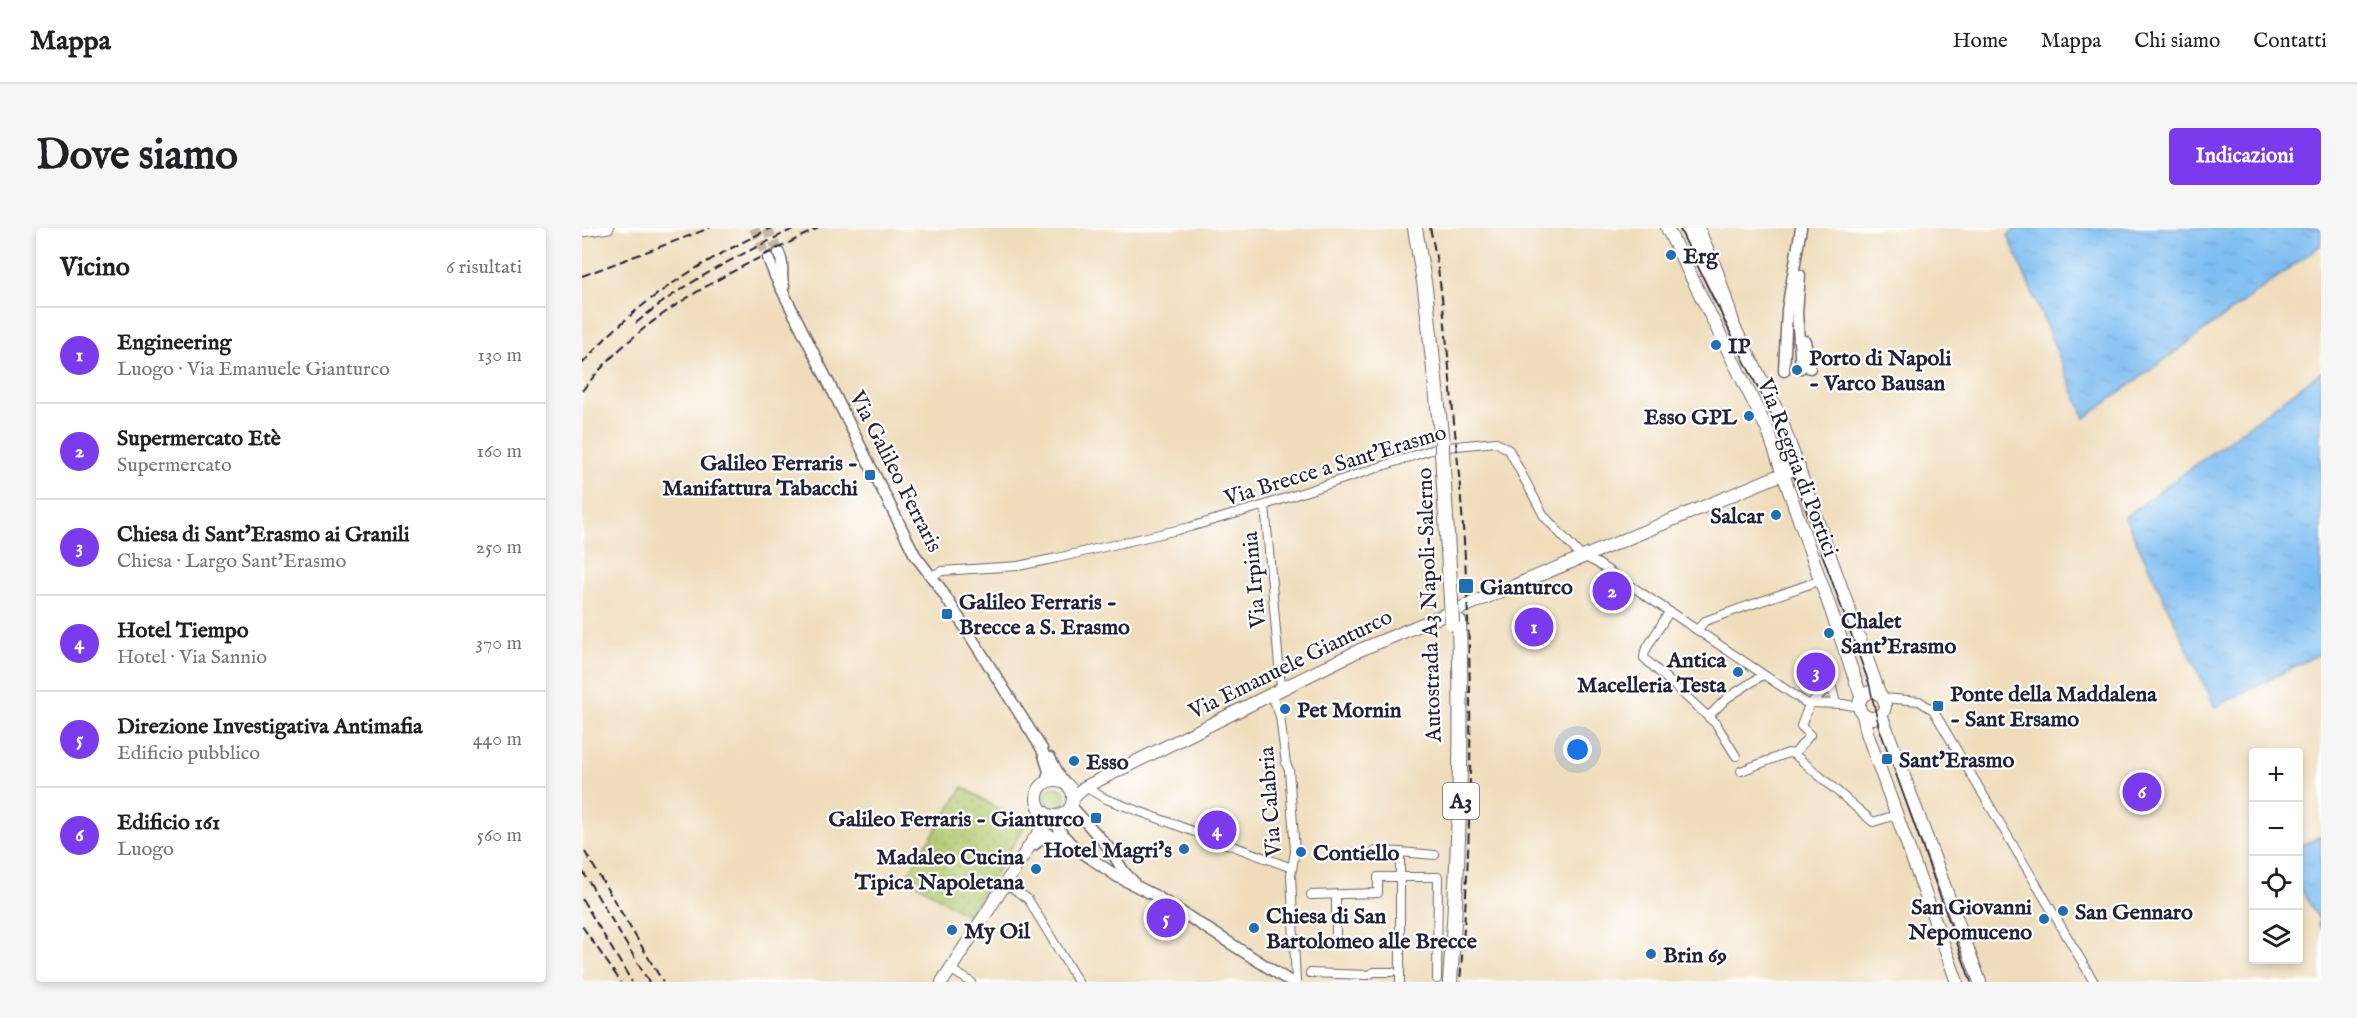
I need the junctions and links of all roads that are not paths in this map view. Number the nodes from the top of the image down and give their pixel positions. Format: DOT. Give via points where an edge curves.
graph roads {
  1 [pos="600,228"];
  2 [pos="609,228"];
  3 [pos="1415,228"];
  4 [pos="1422,228"];
  5 [pos="1667,228"];
  6 [pos="1687,228"];
  7 [pos="1697,228"];
  8 [pos="1801,228"];
  9 [pos="1808,228"];
  10 [pos="586,230"];
  11 [pos="774,255"];
  12 [pos="1794,297"];
  13 [pos="1732,322"];
  14 [pos="1796,369"];
  15 [pos="1445,448"];
  16 [pos="1799,467"];
  17 [pos="1782,473"];
  18 [pos="1265,505"];
  19 [pos="1584,556"];
  20 [pos="931,576"];
  21 [pos="1821,580"];
  22 [pos="1669,612"];
  23 [pos="1697,630"];
  24 [pos="1763,675"];
  25 [pos="1276,690"];
  26 [pos="1881,696"];
  27 [pos="1836,704"];
  28 [pos="1809,705"];
  29 [pos="1861,706"];
  30 [pos="1881,714"];
  31 [pos="1708,717"];
  32 [pos="1042,749"];
  33 [pos="1794,754"];
  34 [pos="1736,756"];
  35 [pos="1741,771"];
  36 [pos="1046,782"];
  37 [pos="1085,787"];
  38 [pos="1069,793"];
  39 [pos="1039,807"];
  40 [pos="1896,815"];
  41 [pos="1052,816"];
  42 [pos="1098,837"];
  43 [pos="1032,842"];
  44 [pos="1074,847"];
  45 [pos="1375,851"];
  46 [pos="1401,852"];
  47 [pos="1088,855"];
  48 [pos="1435,855"];
  49 [pos="1020,861"];
  50 [pos="1292,868"];
  51 [pos="1400,875"];
  52 [pos="1005,883"];
  53 [pos="1137,886"];
  54 [pos="1336,894"];
  55 [pos="1311,895"];
  56 [pos="1336,942"];
  57 [pos="950,969"];
  58 [pos="1392,972"];
  59 [pos="1310,973"];
  60 [pos="1339,974"];
  61 [pos="1368,979"];
  62 [pos="1443,981"];
  63 [pos="942,982"];
  64 [pos="971,982"];
  65 [pos="1078,982"];
  66 [pos="1291,982"];
  67 [pos="1296,982"];
  68 [pos="1335,982"];
  69 [pos="1400,982"];
  70 [pos="1957,982"];
  71 [pos="1980,982"];
  72 [pos="2094,982"];
  1 -- 2 [label="street"];
  1 -- 10 [label="street"];
  3 -- 15 [label="highway, Autostrada A3 Napoli-Salerno / A3"];
  4 -- 15 [label="highway, Autostrada A3 Napoli-Salerno / A3" via="1430,274"];
  5 -- 17 [label="main road, Via Reggia di Portici" via="1760,414"];
  6 -- 13 [label="main road, Via Reggia di Portici"];
  7 -- 13 [label="highway"];
  8 -- 12 [label="main road"];
  9 -- 12 [label="main road"];
  11 -- 20 [label="main road, Via Galileo Ferraris" via="775,276 915,555"];
  12 -- 14 [label="main road"];
  12 -- 14 [label="main road"];
  12 -- 14 [label="main road" via="1784,340"];
  13 -- 16 [label="main road, Via Reggia di Portici" via="1779,414"];
  15 -- 62 [label="highway, Autostrada A3 Napoli-Salerno / A3" via="1461,794 1459,859"];
  16 -- 17 [label="main road, Via Emanuele Gianturco"];
  16 -- 26 [label="main road, Via Reggia di Portici"];
  17 -- 19 [label="main road, Via Emanuele Gianturco"];
  17 -- 21 [label="main road, Via Reggia di Portici"];
  18 -- 19 [label="street, Via Brecce a Sant'Erasmo" via="1437,448 1496,442 1509,450 1544,516"];
  18 -- 20 [label="street, Via Brecce a Sant'Erasmo" via="1057,558 1018,566 942,571"];
  18 -- 25 [label="street, Via Irpinia"];
  19 -- 22 [label="street, Via Brecce a Sant'Erasmo"];
  19 -- 25 [label="main road, Via Emanuele Gianturco" via="1378,642"];
  20 -- 32 [label="main road, Via Galileo Ferraris"];
  21 -- 23 [label="street" via="1706,621"];
  21 -- 29 [label="main road, Via Reggia di Portici"];
  22 -- 23 [label="street, Via Brecce a Sant'Erasmo"];
  22 -- 31 [label="street" via="1644,657"];
  23 -- 24 [label="street, Via Brecce a Sant'Erasmo"];
  24 -- 28 [label="street, Via Brecce a Sant'Erasmo"];
  24 -- 31 [label="street" via="1727,698"];
  25 -- 37 [label="main road, Via Emanuele Gianturco"];
  25 -- 50 [label="street, Via Calabria" via="1289,770 1295,851"];
  26 -- 29 [label="main road" via="1871,692"];
  26 -- 30 [label="main road" via="1885,705"];
  26 -- 72 [label="street" via="1918,701 1933,710"];
  27 -- 28 [label="street"];
  27 -- 28 [label="street" via="1829,687"];
  27 -- 29 [label="street"];
  28 -- 33 [label="street" via="1801,726 1810,735"];
  29 -- 30 [label="main road" via="1872,718"];
  29 -- 40 [label="main road, Via Reggia di Portici"];
  30 -- 71 [label="main road"];
  31 -- 34 [label="street"];
  32 -- 36 [label="main road, Via Galileo Ferraris" via="1049,771"];
  32 -- 38 [label="main road, Via Galileo Ferraris"];
  33 -- 35 [label="street" via="1790,752"];
  33 -- 40 [label="street" via="1873,822"];
  36 -- 38 [label="main road" via="1054,780"];
  36 -- 39 [label="main road" via="1037,793"];
  37 -- 38 [label="main road, Via Emanuele Gianturco"];
  37 -- 50 [label="street" via="1106,799"];
  38 -- 41 [label="main road" via="1063,814"];
  38 -- 42 [label="main road, Via Galileo Ferraris"];
  39 -- 41 [label="main road"];
  39 -- 43 [label="main road"];
  40 -- 70 [label="main road, Via Reggia di Portici"];
  41 -- 43 [label="main road"];
  41 -- 44 [label="main road, Via Galileo Ferraris"];
  42 -- 47 [label="main road" via="1104,852 1096,858"];
  42 -- 53 [label="main road, Via Galileo Ferraris"];
  43 -- 49 [label="main road"];
  44 -- 47 [label="main road, Via Galileo Ferraris"];
  44 -- 49 [label="main road" via="1046,835"];
  45 -- 46 [label="street"];
  46 -- 48 [label="street"];
  46 -- 51 [label="street"];
  47 -- 53 [label="main road, Via Galileo Ferraris"];
  49 -- 52 [label="main road"];
  50 -- 67 [label="street, Via Calabria"];
  51 -- 54 [label="street" via="1378,876 1378,893"];
  51 -- 62 [label="street" via="1438,877"];
  51 -- 69 [label="street"];
  52 -- 57 [label="main road"];
  52 -- 65 [label="street" via="1028,899"];
  53 -- 66 [label="main road, Via Galileo Ferraris"];
  54 -- 55 [label="street"];
  54 -- 56 [label="street"];
  57 -- 63 [label="main road"];
  57 -- 64 [label="street"];
  58 -- 61 [label="street" via="1374,972"];
  59 -- 60 [label="street"];
  60 -- 61 [label="street"];
  60 -- 68 [label="street"];
}
